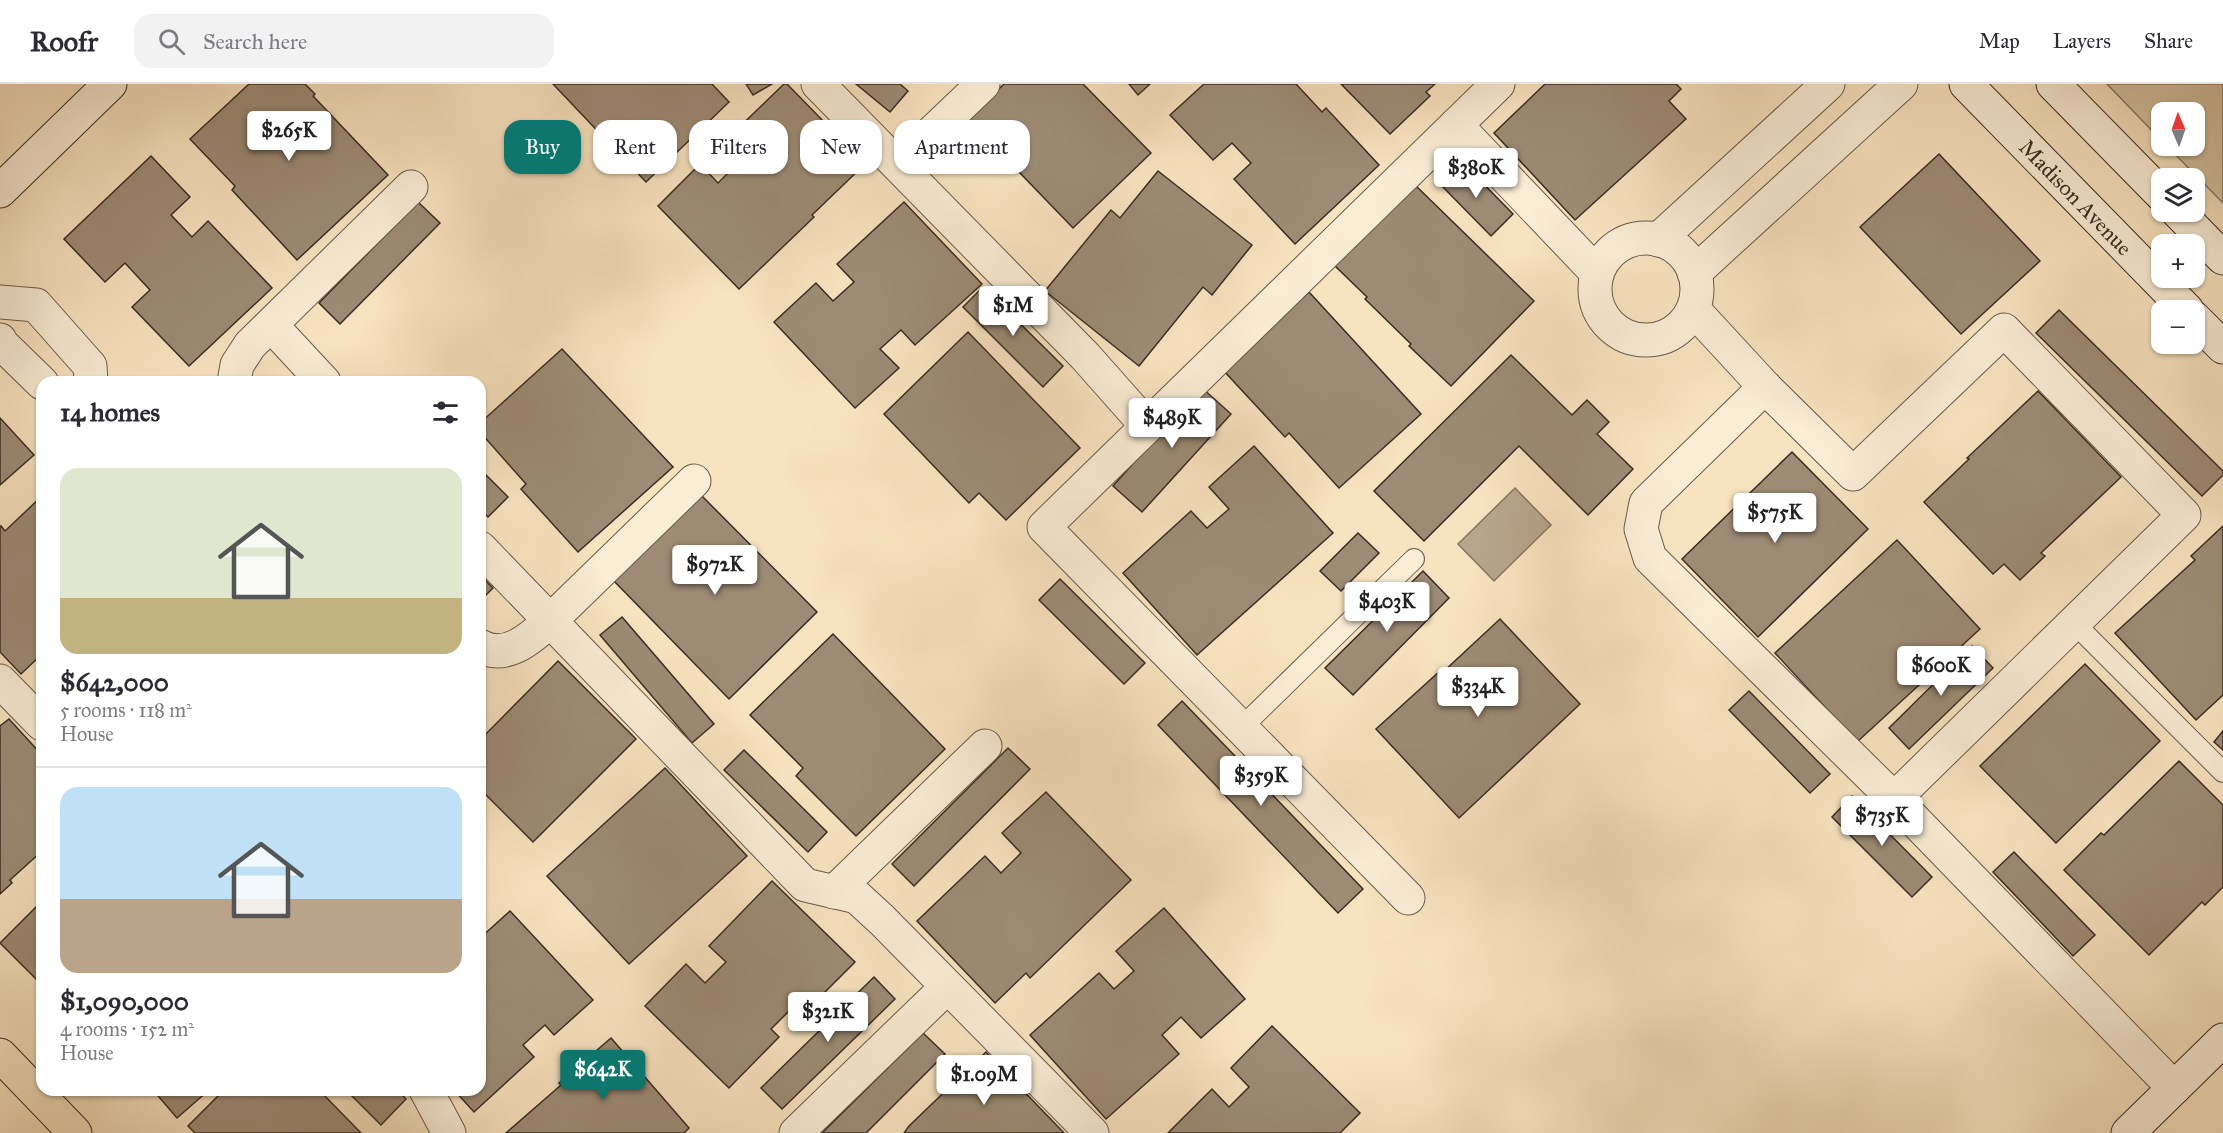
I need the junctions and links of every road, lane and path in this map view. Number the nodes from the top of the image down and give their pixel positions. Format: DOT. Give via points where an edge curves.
graph roads {
  1 [pos="110,84"];
  2 [pos="818,84"];
  3 [pos="983,84"];
  4 [pos="1498,84"];
  5 [pos="1828,84"];
  6 [pos="1901,84"];
  7 [pos="1966,84"];
  8 [pos="2053,84"];
  9 [pos="945,120"];
  10 [pos="1456,126"];
  11 [pos="894,161"];
  12 [pos="907,174"];
  13 [pos="2151,184"];
  14 [pos="411,188"];
  15 [pos="0,191"];
  16 [pos="2188,222"];
  17 [pos="1658,240"];
  18 [pos="2223,258"];
  19 [pos="1597,273"];
  20 [pos="1694,273"];
  21 [pos="2177,300"];
  22 [pos="0,302"];
  23 [pos="1693,309"];
  24 [pos="270,325"];
  25 [pos="2205,329"];
  26 [pos="0,340"];
  27 [pos="2223,347"];
  28 [pos="91,376"];
  29 [pos="235,376"];
  30 [pos="318,376"];
  31 [pos="36,377"];
  32 [pos="1765,387"];
  33 [pos="1147,426"];
  34 [pos="693,481"];
  35 [pos="486,554"];
  36 [pos="1414,559"];
  37 [pos="549,622"];
  38 [pos="2074,623"];
  39 [pos="486,649"];
  40 [pos="0,681"];
  41 [pos="36,718"];
  42 [pos="1241,728"];
  43 [pos="985,746"];
  44 [pos="2223,772"];
  45 [pos="1894,799"];
  46 [pos="834,892"];
  47 [pos="1408,898"];
  48 [pos="947,987"];
  49 [pos="2223,1040"];
  50 [pos="0,1055"];
  51 [pos="2174,1088"];
  52 [pos="36,1092"];
  53 [pos="39,1096"];
  54 [pos="429,1096"];
  55 [pos="75,1133"];
  56 [pos="449,1133"];
  57 [pos="796,1133"];
  58 [pos="1092,1133"];
  59 [pos="2128,1133"];
  1 -- 15 [label="street"];
  2 -- 11 [label="street"];
  3 -- 9 [label="street"];
  4 -- 10 [label="street"];
  5 -- 17 [label="street"];
  6 -- 20 [label="street"];
  7 -- 21 [label="street, Madison Avenue"];
  8 -- 13 [label="street"];
  10 -- 19 [label="street"];
  10 -- 33 [label="street"];
  12 -- 33 [label="street" via="1085,356"];
  14 -- 24 [label="street"];
  16 -- 18 [label="street"];
  17 -- 19 [label="street" via="1628,242 1615,249"];
  17 -- 20 [label="street" via="1680,252"];
  19 -- 23 [label="street" via="1597,304 1615,330 1628,337 1644,340 1673,332"];
  20 -- 23 [label="street" via="1697,285"];
  22 -- 28 [label="street" via="36,305 90,366"];
  23 -- 32 [label="street"];
  24 -- 29 [label="street" via="250,345 237,365"];
  24 -- 30 [label="street"];
  25 -- 27 [label="street"];
  26 -- 31 [label="street"];
  32 -- 38 [label="street" via="1853,474 2004,330 2184,515"];
  32 -- 45 [label="street" via="1646,503 1641,529 1650,558"];
  33 -- 42 [label="street" via="1044,527"];
  34 -- 37 [label="street"];
  35 -- 37 [label="street"];
  36 -- 42 [label="lane"];
  37 -- 39 [label="street" via="525,643 507,650"];
  37 -- 46 [label="street" via="805,885"];
  38 -- 44 [label="lane"];
  38 -- 45 [label="street"];
  40 -- 41 [label="street"];
  42 -- 47 [label="street"];
  43 -- 46 [label="street"];
  45 -- 51 [label="street"];
  46 -- 48 [label="street" via="857,897"];
  48 -- 57 [label="street"];
  48 -- 58 [label="street"];
  49 -- 51 [label="street"];
  50 -- 52 [label="main road"];
  51 -- 59 [label="street"];
  53 -- 55 [label="main road"];
  54 -- 56 [label="street"];
}
